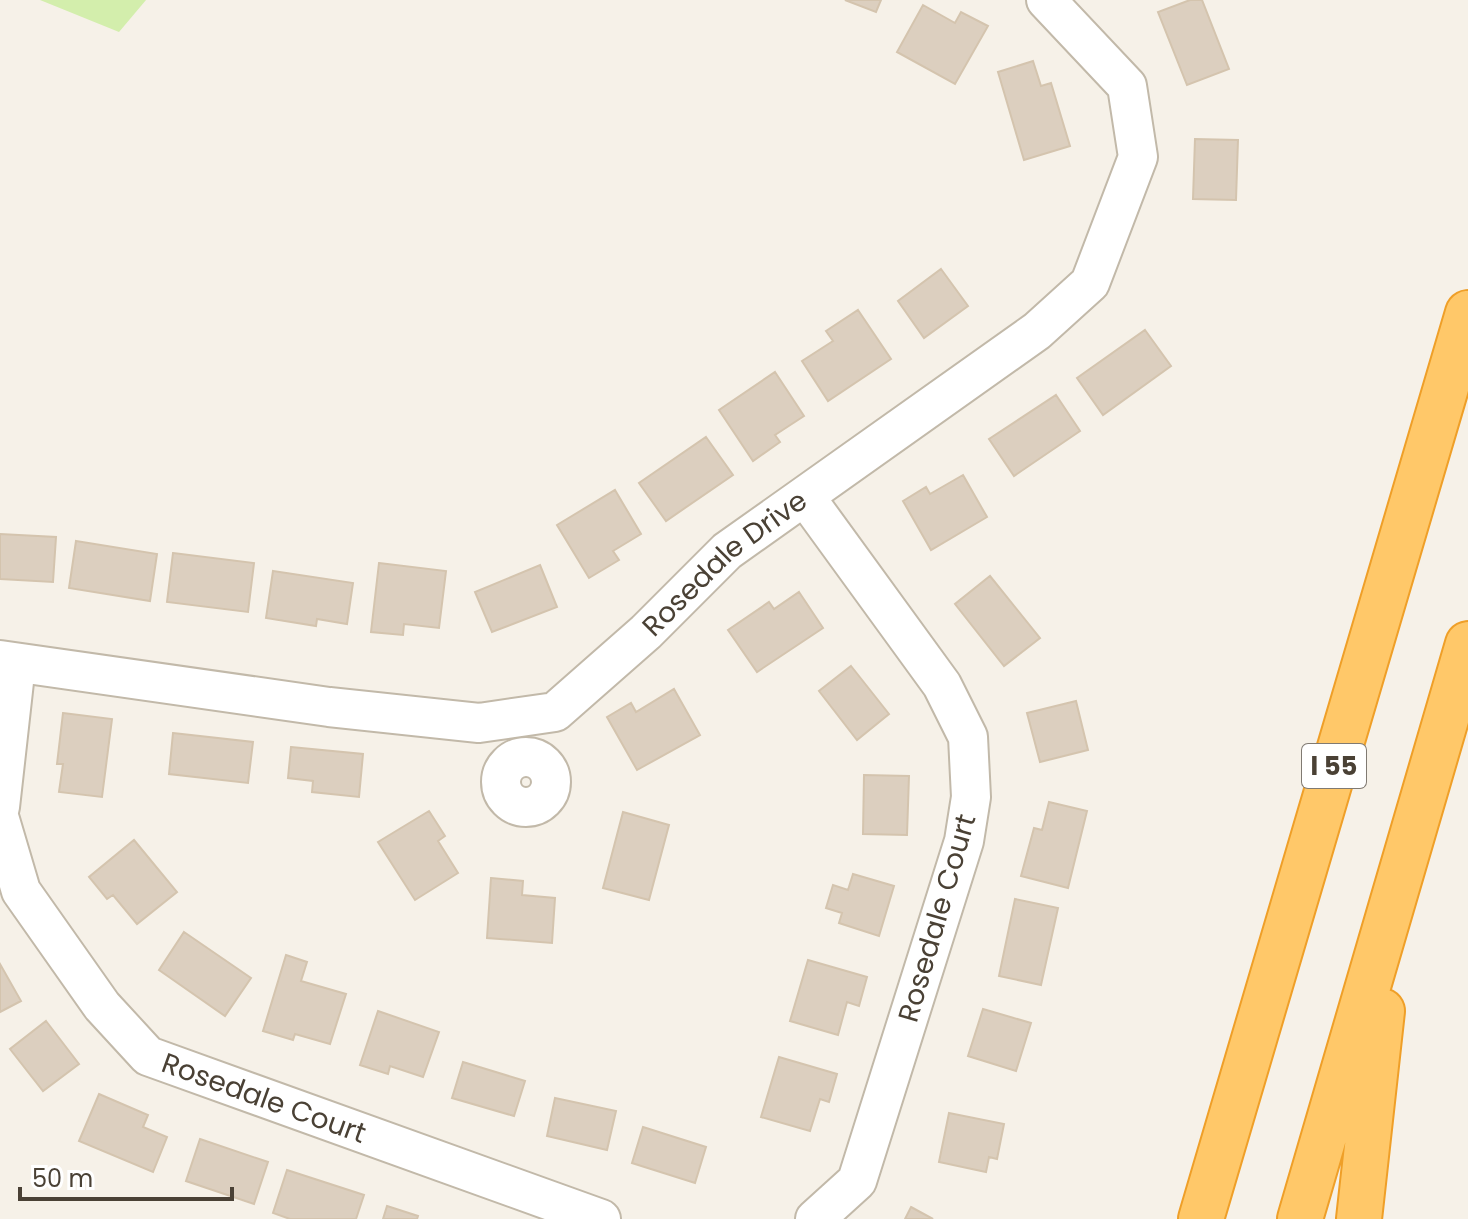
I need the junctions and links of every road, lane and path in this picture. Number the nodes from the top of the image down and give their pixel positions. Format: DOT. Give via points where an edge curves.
graph roads {
  1 [pos="1046,0"];
  2 [pos="1468,313"];
  3 [pos="806,498"];
  4 [pos="1468,644"];
  5 [pos="8,662"];
  6 [pos="510,719"];
  7 [pos="519,758"];
  8 [pos="0,807"];
  9 [pos="0,820"];
  10 [pos="1396,890"];
  11 [pos="601,1219"];
  12 [pos="815,1219"];
  13 [pos="1201,1219"];
  14 [pos="1300,1219"];
  15 [pos="1359,1219"];
  1 -- 3 [label="street, Rosedale Drive" via="1127,86 1138,157 1090,283 1037,331"];
  2 -- 13 [label="highway, I 55"];
  3 -- 6 [label="street, Rosedale Drive" via="727,551 555,712"];
  3 -- 12 [label="street, Rosedale Court" via="942,685 968,737 971,797 964,841 857,1181"];
  4 -- 10 [label="highway"];
  5 -- 6 [label="street, Rosedale Drive" via="329,707 479,723"];
  5 -- 8 [label="street"];
  6 -- 7 [label="street"];
  9 -- 11 [label="street, Rosedale Court" via="21,891 102,1006 148,1056"];
  10 -- 14 [label="highway"];
  10 -- 15 [label="highway"];
}
